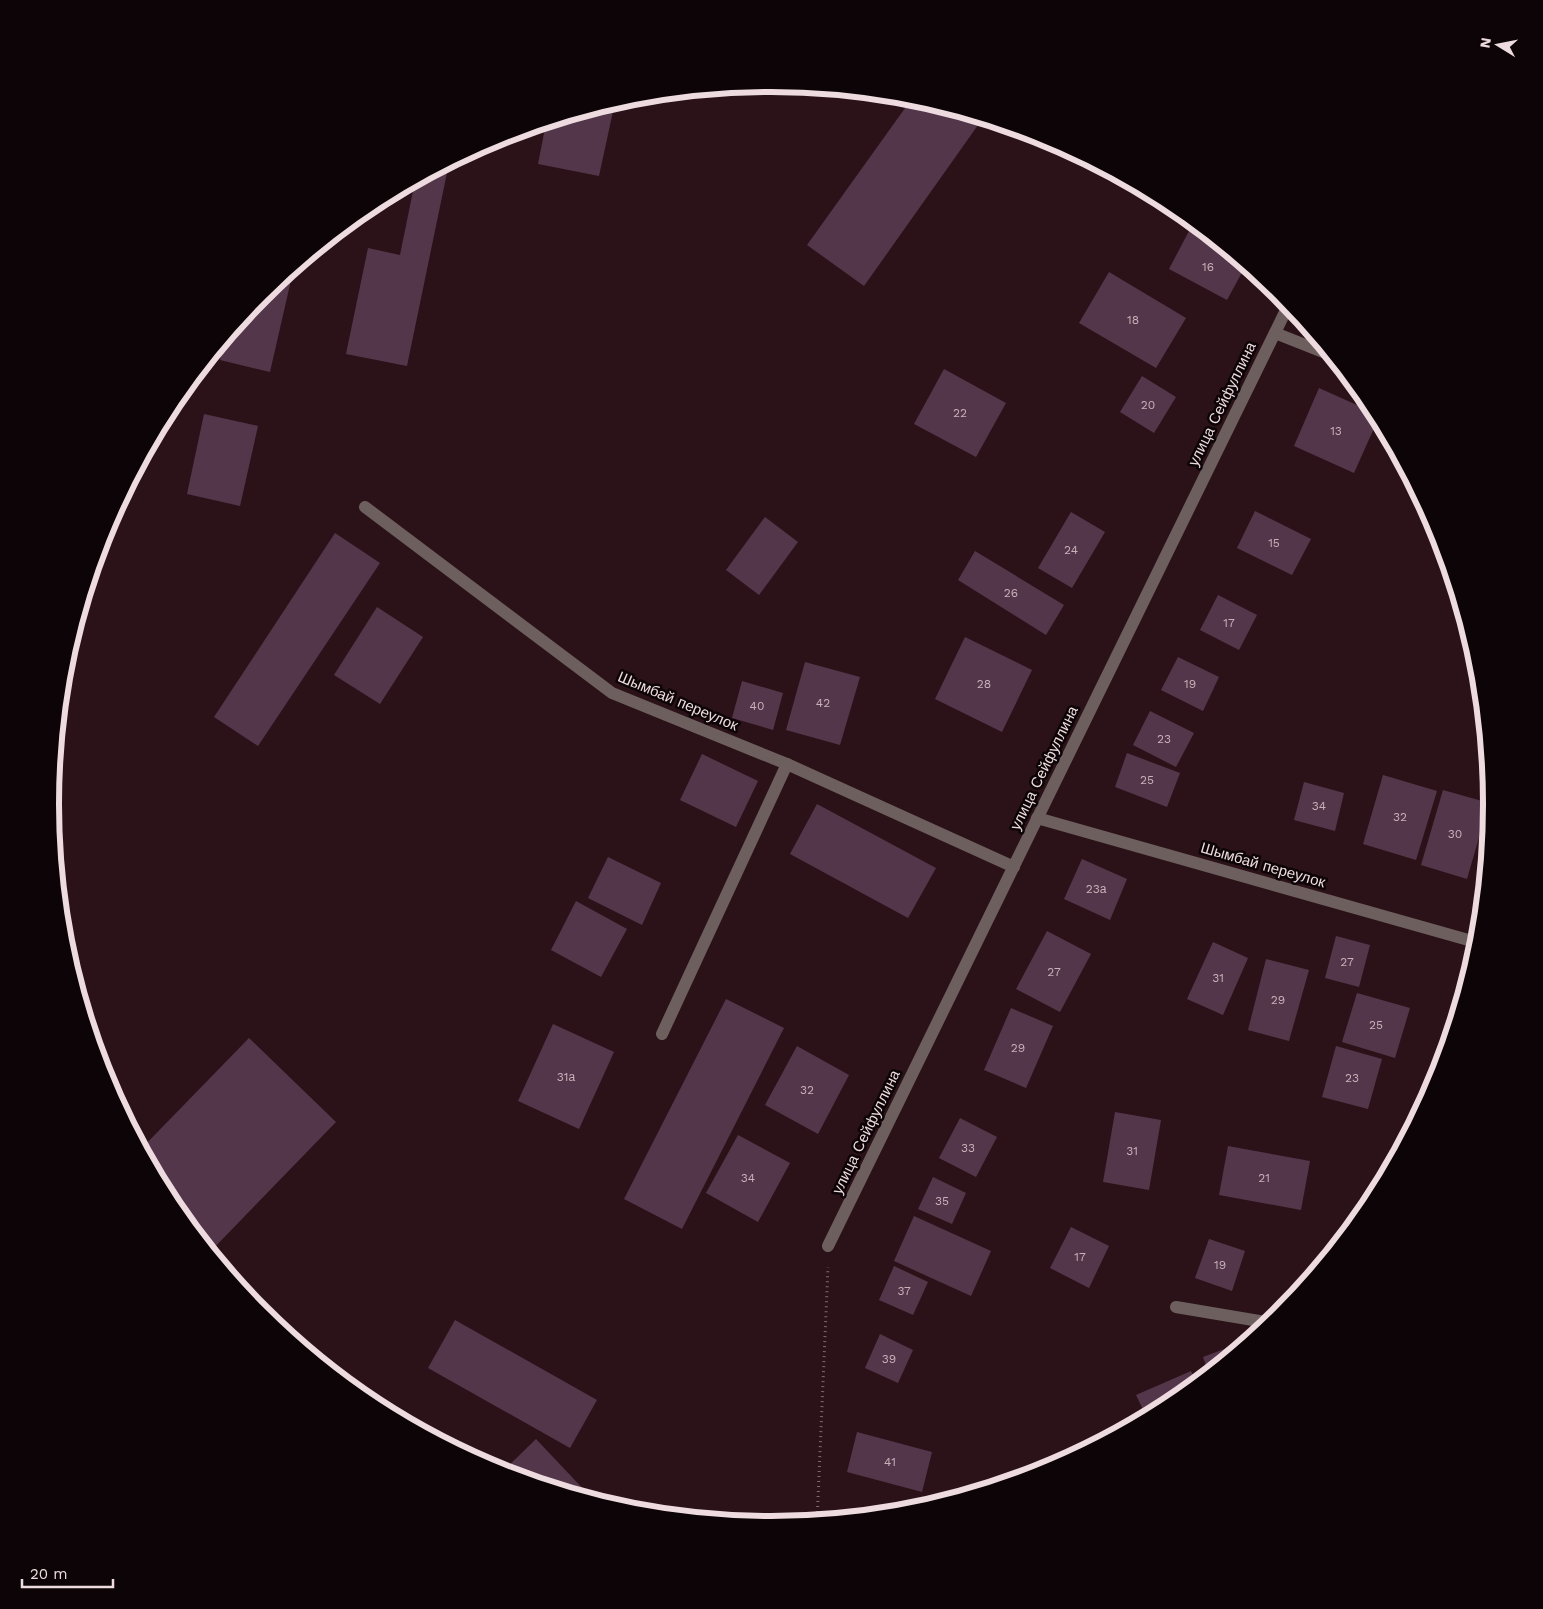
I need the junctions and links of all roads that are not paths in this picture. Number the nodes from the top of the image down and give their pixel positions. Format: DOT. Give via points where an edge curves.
graph roads {
  1 [pos="1285,312"];
  2 [pos="1275,333"];
  3 [pos="1320,351"];
  4 [pos="365,507"];
  5 [pos="787,764"];
  6 [pos="1037,818"];
  7 [pos="1014,866"];
  8 [pos="1471,941"];
  9 [pos="662,1034"];
  10 [pos="828,1246"];
  11 [pos="1176,1307"];
  12 [pos="1261,1321"];
  1 -- 2 [label="street, улица Сейфуллина"];
  2 -- 3 [label="street"];
  2 -- 6 [label="street, улица Сейфуллина"];
  4 -- 5 [label="street, Шымбай переулок" via="612,693"];
  5 -- 7 [label="street, Шымбай переулок"];
  5 -- 9 [label="street"];
  6 -- 7 [label="street, улица Сейфуллина"];
  6 -- 8 [label="street, Шымбай переулок"];
  7 -- 10 [label="street, улица Сейфуллина"];
  11 -- 12 [label="street"];
}
